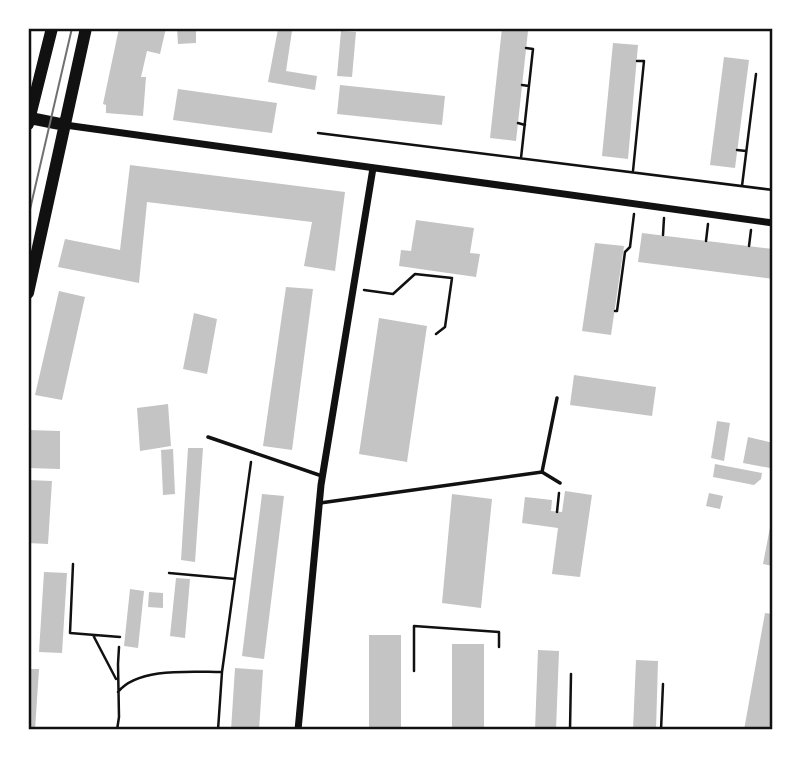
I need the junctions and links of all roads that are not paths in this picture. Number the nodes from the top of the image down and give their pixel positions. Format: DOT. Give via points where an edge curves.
graph roads {
  1 [pos="52,28"];
  2 [pos="86,28"];
  3 [pos="29,121"];
  4 [pos="65,124"];
  5 [pos="373,168"];
  6 [pos="773,223"];
  7 [pos="28,293"];
  8 [pos="557,398"];
  9 [pos="208,437"];
  10 [pos="542,472"];
  11 [pos="323,476"];
  12 [pos="560,483"];
  13 [pos="320,503"];
  14 [pos="298,730"];
  1 -- 3 [label="main road"];
  2 -- 4 [label="main road"];
  3 -- 4 [label="main road"];
  4 -- 5 [label="street"];
  4 -- 7 [label="main road"];
  5 -- 6 [label="street"];
  5 -- 11 [label="street"];
  8 -- 10 [label="lane"];
  9 -- 11 [label="lane"];
  10 -- 12 [label="lane"];
  10 -- 13 [label="lane"];
  11 -- 13 [label="street"];
  13 -- 14 [label="street"];
}
